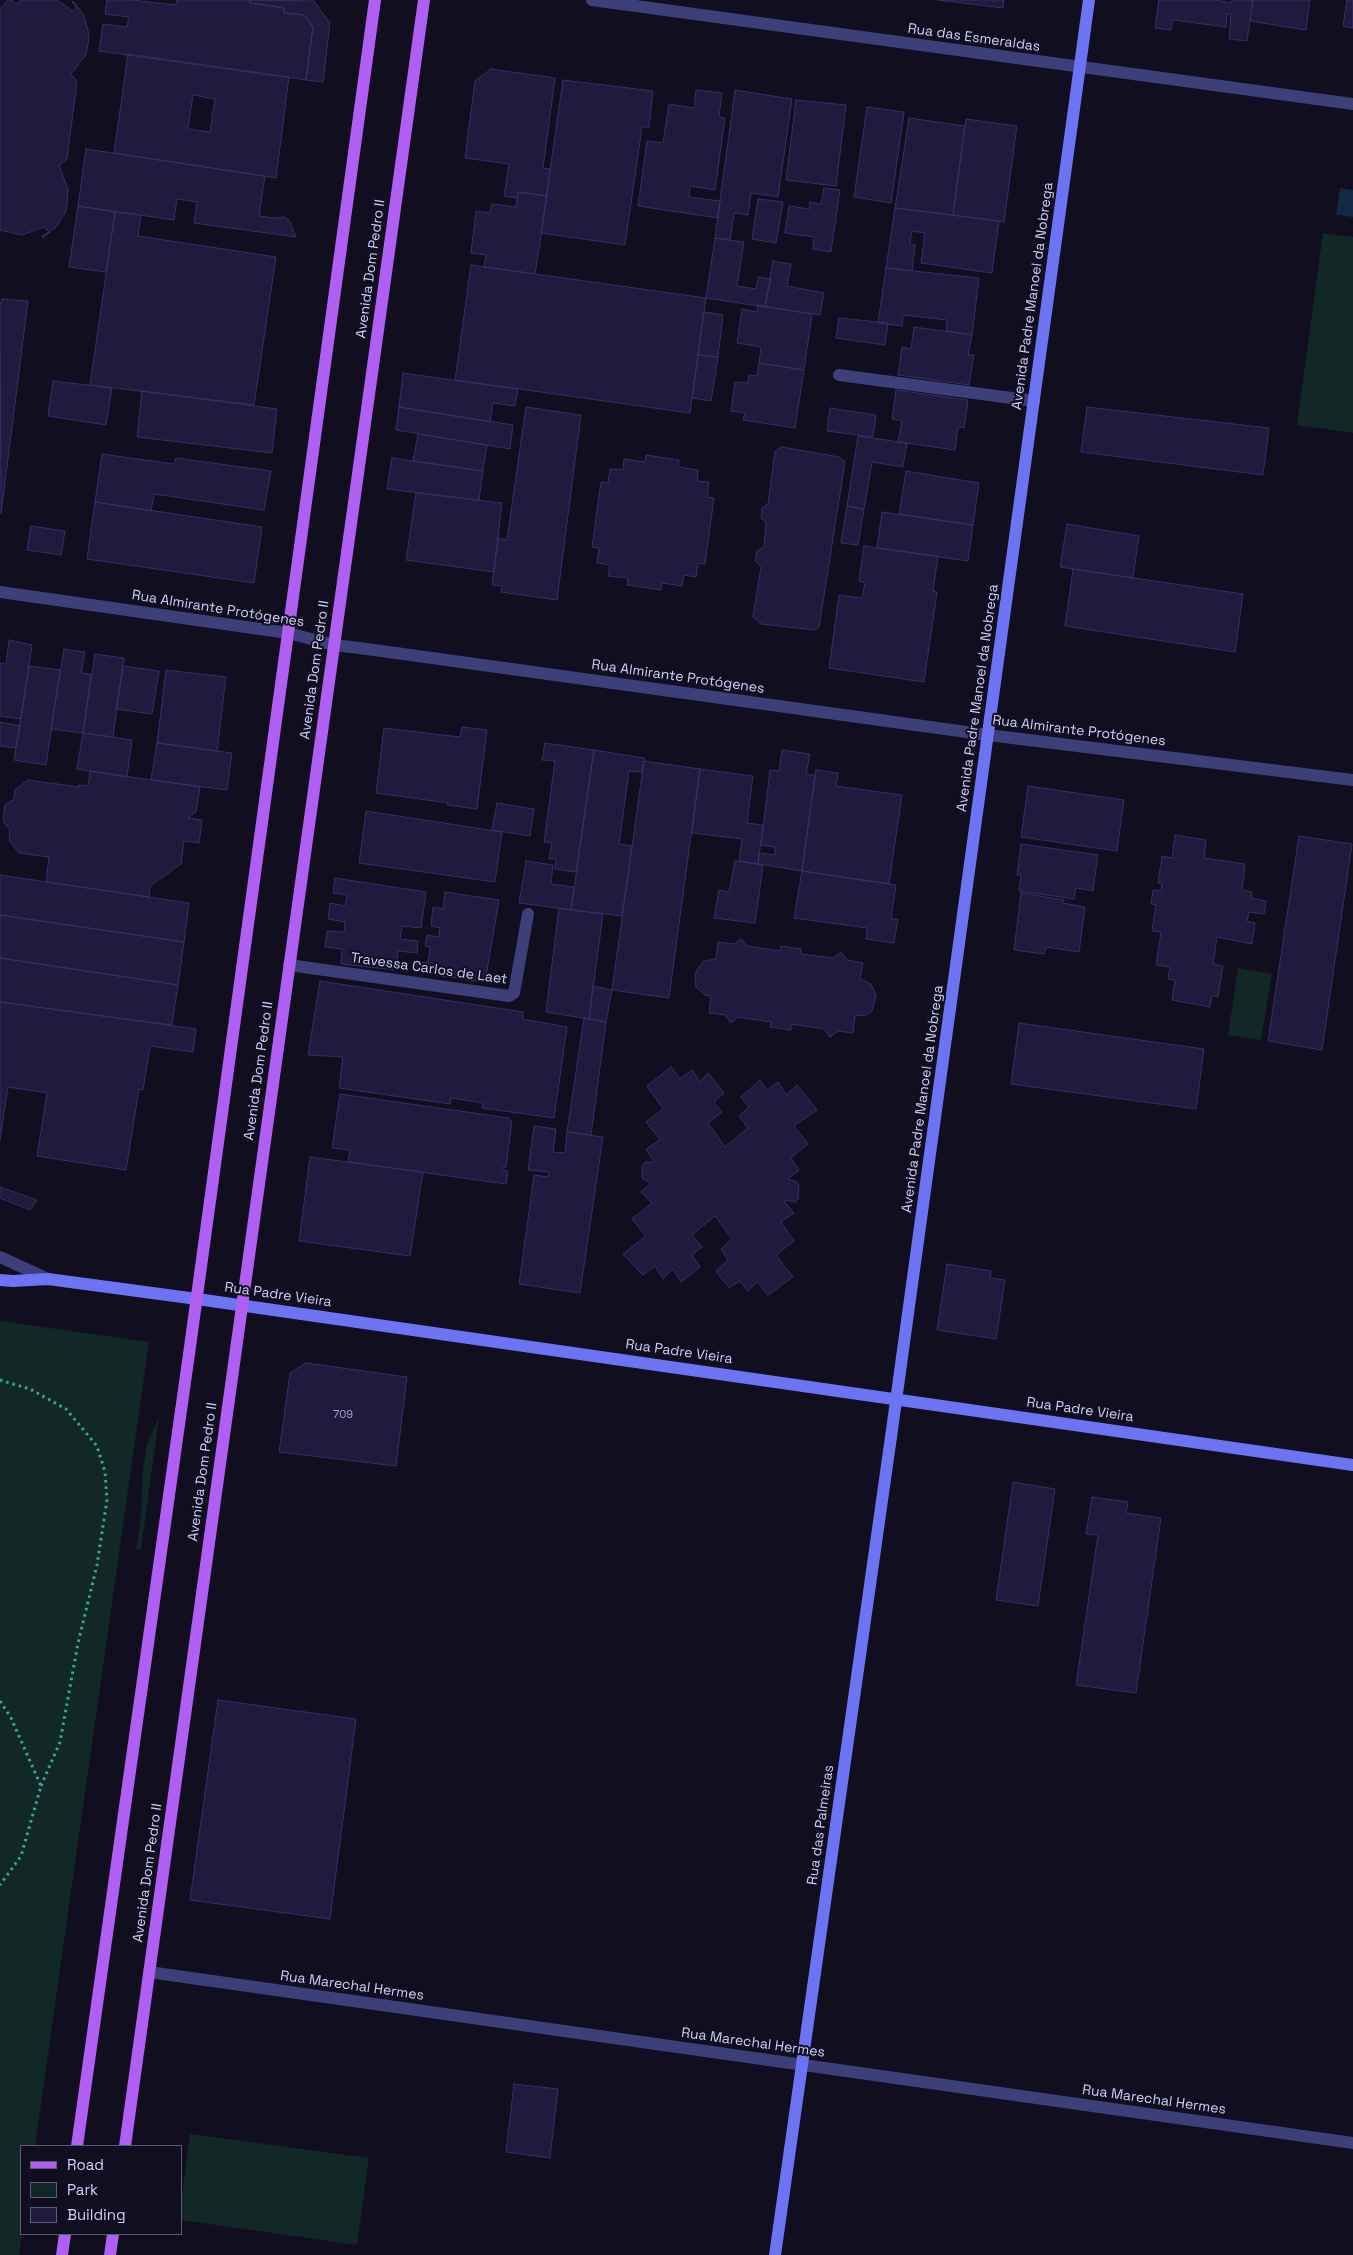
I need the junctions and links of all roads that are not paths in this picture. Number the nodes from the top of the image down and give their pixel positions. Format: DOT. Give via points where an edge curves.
graph roads {
  1 [pos="375,0"];
  2 [pos="424,0"];
  3 [pos="592,0"];
  4 [pos="1089,0"];
  5 [pos="1079,67"];
  6 [pos="1353,104"];
  7 [pos="839,375"];
  8 [pos="1034,401"];
  9 [pos="0,592"];
  10 [pos="288,633"];
  11 [pos="334,645"];
  12 [pos="988,735"];
  13 [pos="1353,780"];
  14 [pos="528,914"];
  15 [pos="289,965"];
  16 [pos="0,1257"];
  17 [pos="48,1279"];
  18 [pos="0,1280"];
  19 [pos="196,1298"];
  20 [pos="241,1305"];
  21 [pos="896,1399"];
  22 [pos="1353,1465"];
  23 [pos="149,1972"];
  24 [pos="802,2065"];
  25 [pos="1353,2143"];
  26 [pos="77,2145"];
  27 [pos="125,2145"];
  28 [pos="65,2235"];
  29 [pos="113,2235"];
  30 [pos="62,2255"];
  31 [pos="110,2255"];
  32 [pos="775,2255"];
  1 -- 10 [label="main road"];
  2 -- 11 [label="main road, Avenida Dom Pedro II"];
  3 -- 5 [label="street, Rua das Esmeraldas"];
  4 -- 5 [label="main road, Avenida Padre Manoel da Nobrega"];
  5 -- 6 [label="street, Rua das Esmeraldas"];
  5 -- 8 [label="main road, Avenida Padre Manoel da Nobrega"];
  7 -- 8 [label="street"];
  8 -- 12 [label="main road, Avenida Padre Manoel da Nobrega"];
  9 -- 10 [label="street, Rua Almirante Protógenes"];
  10 -- 11 [label="street, Rua Almirante Protógenes"];
  10 -- 19 [label="main road"];
  11 -- 12 [label="street, Rua Almirante Protógenes"];
  11 -- 15 [label="main road, Avenida Dom Pedro II"];
  12 -- 13 [label="street, Rua Almirante Protógenes"];
  12 -- 21 [label="main road, Avenida Padre Manoel da Nobrega"];
  14 -- 15 [label="street, Travessa Carlos de Laet" via="514,992 509,996"];
  15 -- 20 [label="main road, Avenida Dom Pedro II"];
  16 -- 17 [label="street"];
  17 -- 18 [label="main road, Rua Padre Vieira"];
  17 -- 19 [label="main road, Rua Padre Vieira"];
  19 -- 20 [label="main road, Rua Padre Vieira"];
  19 -- 26 [label="main road"];
  20 -- 21 [label="main road, Rua Padre Vieira"];
  20 -- 23 [label="main road, Avenida Dom Pedro II"];
  21 -- 22 [label="main road, Rua Padre Vieira"];
  21 -- 24 [label="main road, Rua das Palmeiras"];
  23 -- 24 [label="street, Rua Marechal Hermes"];
  23 -- 27 [label="main road, Avenida Dom Pedro II"];
  24 -- 25 [label="street, Rua Marechal Hermes"];
  24 -- 32 [label="main road, Rua das Palmeiras"];
  28 -- 30 [label="main road"];
  29 -- 31 [label="main road"];
}
